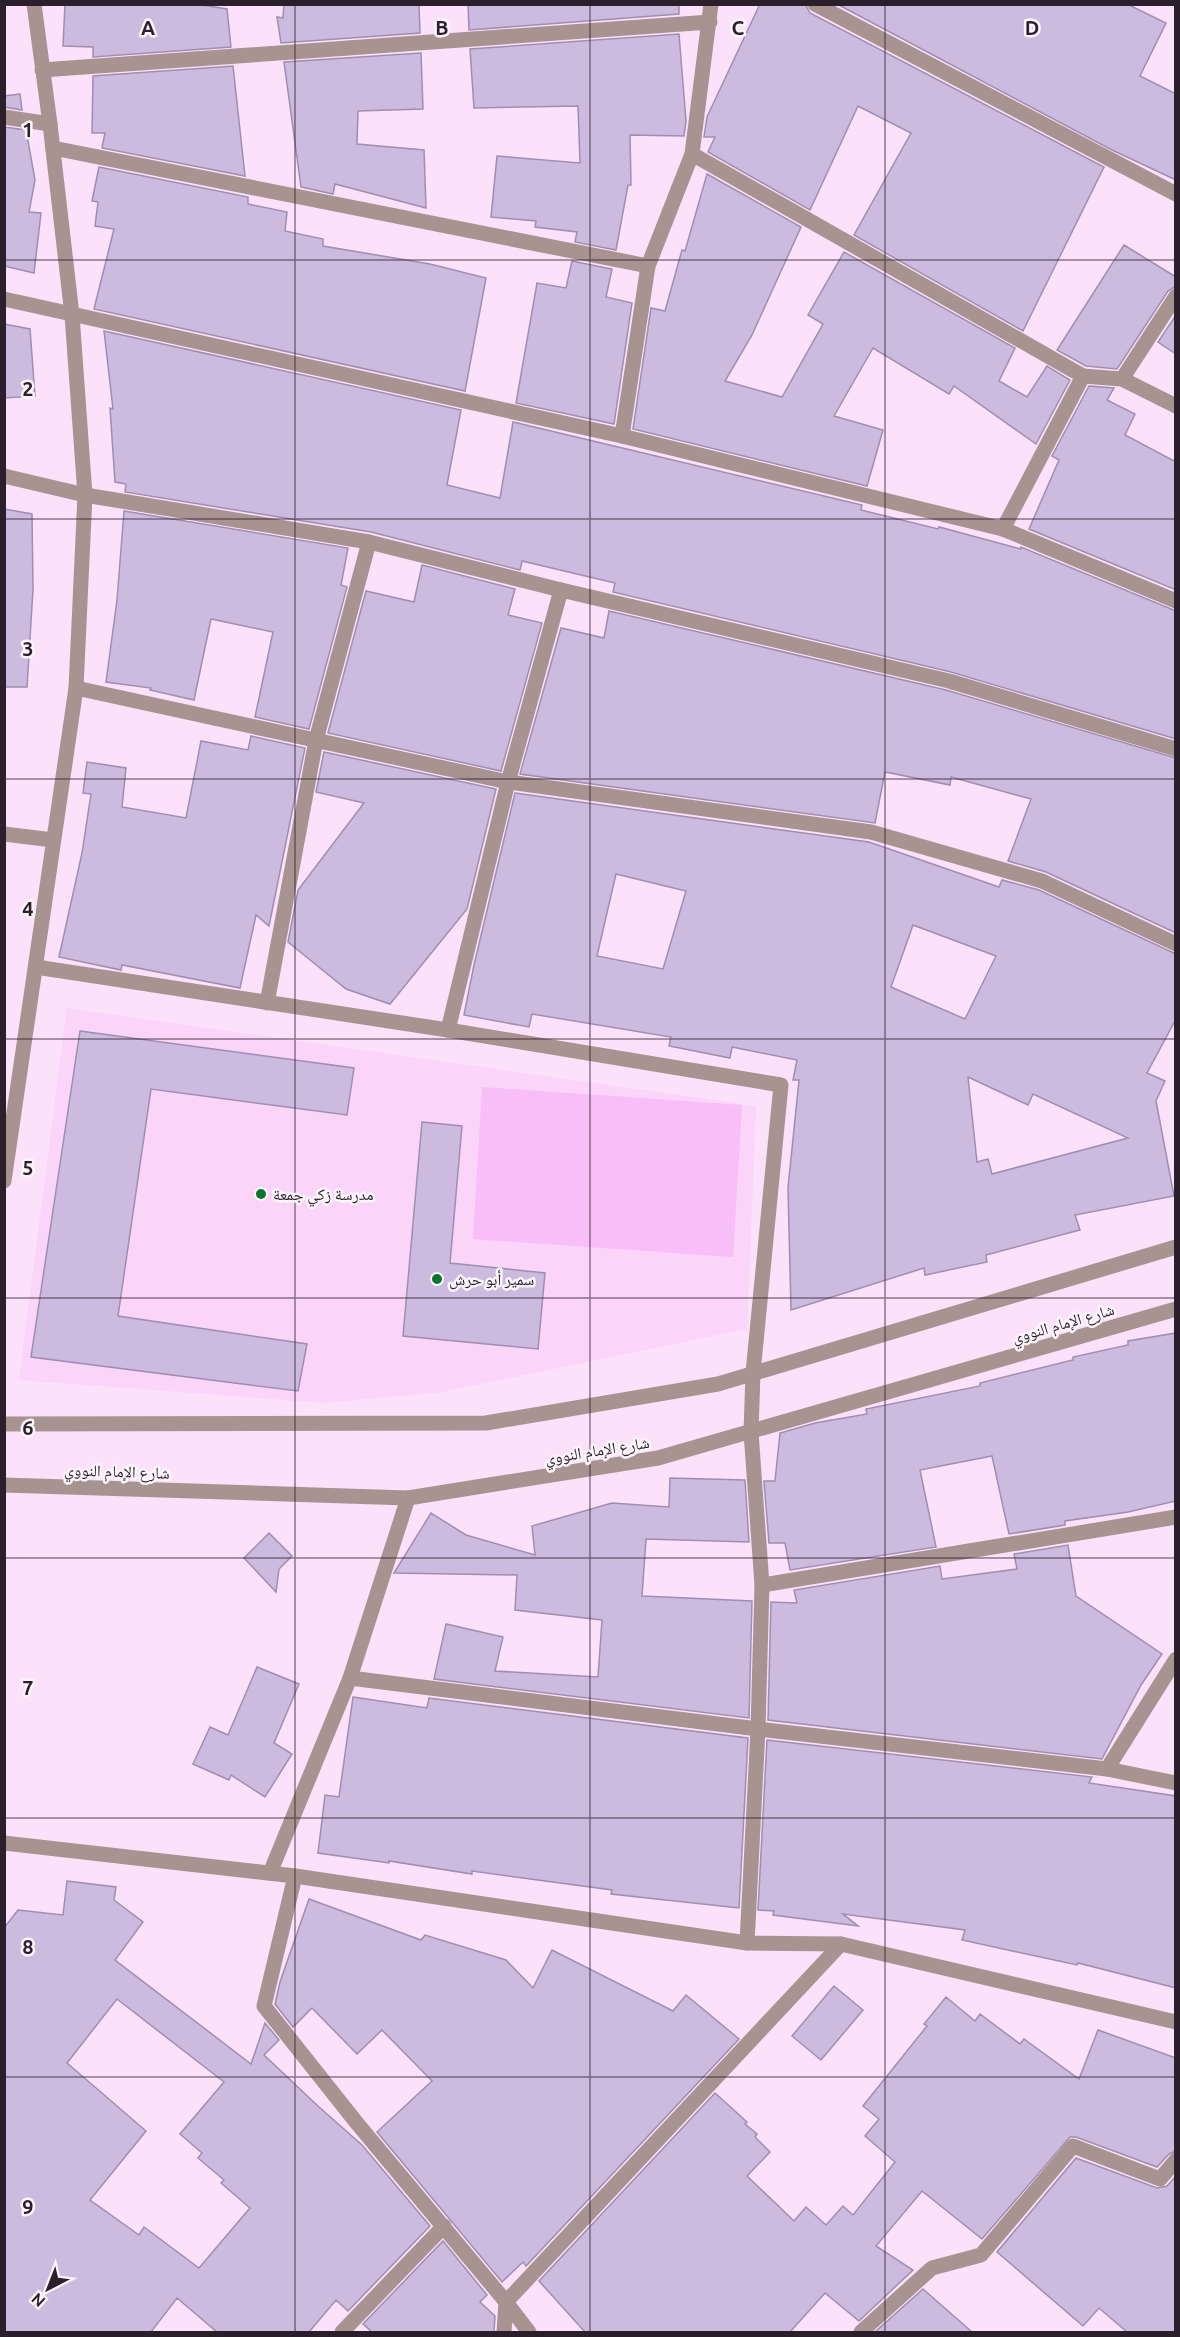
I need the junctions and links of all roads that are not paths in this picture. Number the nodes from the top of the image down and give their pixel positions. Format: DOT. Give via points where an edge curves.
graph roads {
  1 [pos="34,4"];
  2 [pos="711,4"];
  3 [pos="815,4"];
  4 [pos="710,22"];
  5 [pos="42,70"];
  6 [pos="4,117"];
  7 [pos="50,124"];
  8 [pos="52,148"];
  9 [pos="692,154"];
  10 [pos="1176,194"];
  11 [pos="648,266"];
  12 [pos="1176,296"];
  13 [pos="4,299"];
  14 [pos="72,315"];
  15 [pos="1083,376"];
  16 [pos="1122,379"];
  17 [pos="1176,406"];
  18 [pos="622,436"];
  19 [pos="4,476"];
  20 [pos="85,495"];
  21 [pos="1003,529"];
  22 [pos="369,542"];
  23 [pos="561,590"];
  24 [pos="1176,601"];
  25 [pos="76,688"];
  26 [pos="316,740"];
  27 [pos="1176,749"];
  28 [pos="508,782"];
  29 [pos="4,834"];
  30 [pos="52,840"];
  31 [pos="1176,944"];
  32 [pos="36,967"];
  33 [pos="267,1004"];
  34 [pos="448,1030"];
  35 [pos="8,1119"];
  36 [pos="4,1180"];
  37 [pos="1176,1247"];
  38 [pos="1176,1309"];
  39 [pos="753,1373"];
  40 [pos="4,1424"];
  41 [pos="751,1432"];
  42 [pos="4,1485"];
  43 [pos="408,1498"];
  44 [pos="1176,1517"];
  45 [pos="762,1585"];
  46 [pos="1176,1659"];
  47 [pos="350,1678"];
  48 [pos="758,1729"];
  49 [pos="1107,1769"];
  50 [pos="1176,1783"];
  51 [pos="6,1847"];
  52 [pos="270,1873"];
  53 [pos="295,1876"];
  54 [pos="747,1943"];
  55 [pos="842,1944"];
  56 [pos="1176,2022"];
  57 [pos="1176,2160"];
  58 [pos="444,2226"];
  59 [pos="506,2302"];
  60 [pos="342,2332"];
  61 [pos="504,2332"];
  62 [pos="529,2332"];
  63 [pos="861,2332"];
  1 -- 5 [label="street"];
  2 -- 4 [label="street"];
  3 -- 10 [label="street"];
  4 -- 5 [label="street"];
  4 -- 9 [label="street"];
  5 -- 7 [label="street"];
  6 -- 7 [label="street"];
  7 -- 8 [label="street"];
  8 -- 11 [label="street"];
  8 -- 14 [label="street"];
  9 -- 11 [label="street"];
  9 -- 15 [label="street"];
  11 -- 18 [label="street"];
  12 -- 16 [label="street"];
  13 -- 14 [label="street"];
  14 -- 18 [label="street"];
  14 -- 20 [label="street"];
  15 -- 16 [label="street"];
  15 -- 21 [label="street"];
  16 -- 17 [label="street"];
  18 -- 21 [label="street"];
  19 -- 20 [label="street"];
  20 -- 22 [label="street"];
  20 -- 25 [label="street"];
  21 -- 24 [label="street"];
  22 -- 23 [label="street"];
  22 -- 26 [label="street"];
  23 -- 27 [label="street" via="949,681"];
  23 -- 28 [label="street"];
  25 -- 26 [label="street"];
  25 -- 30 [label="street"];
  26 -- 28 [label="street"];
  26 -- 33 [label="street"];
  28 -- 31 [label="street" via="871,832 1042,881"];
  28 -- 34 [label="street"];
  29 -- 30 [label="street"];
  30 -- 32 [label="street"];
  32 -- 33 [label="street"];
  32 -- 35 [label="street"];
  33 -- 34 [label="street"];
  34 -- 39 [label="street" via="780,1085"];
  35 -- 36 [label="street"];
  37 -- 39 [label="street"];
  38 -- 41 [label="street, شارع الإمام النووي"];
  39 -- 40 [label="street" via="718,1384 486,1423"];
  39 -- 41 [label="street"];
  41 -- 43 [label="street, شارع الإمام النووي" via="658,1458"];
  41 -- 45 [label="street"];
  42 -- 43 [label="street, شارع الإمام النووي"];
  43 -- 47 [label="street"];
  44 -- 45 [label="street"];
  45 -- 48 [label="street"];
  46 -- 49 [label="street"];
  47 -- 48 [label="street"];
  47 -- 52 [label="street"];
  48 -- 49 [label="street"];
  48 -- 54 [label="street"];
  49 -- 50 [label="street"];
  51 -- 52 [label="street"];
  52 -- 53 [label="street"];
  53 -- 54 [label="street"];
  53 -- 58 [label="street" via="264,2006"];
  54 -- 55 [label="street"];
  55 -- 56 [label="street"];
  55 -- 59 [label="street"];
  57 -- 63 [label="street" via="1160,2179 1073,2146 981,2255 932,2268"];
  58 -- 59 [label="street"];
  58 -- 60 [label="street"];
  59 -- 61 [label="street"];
  59 -- 62 [label="street"];
}
